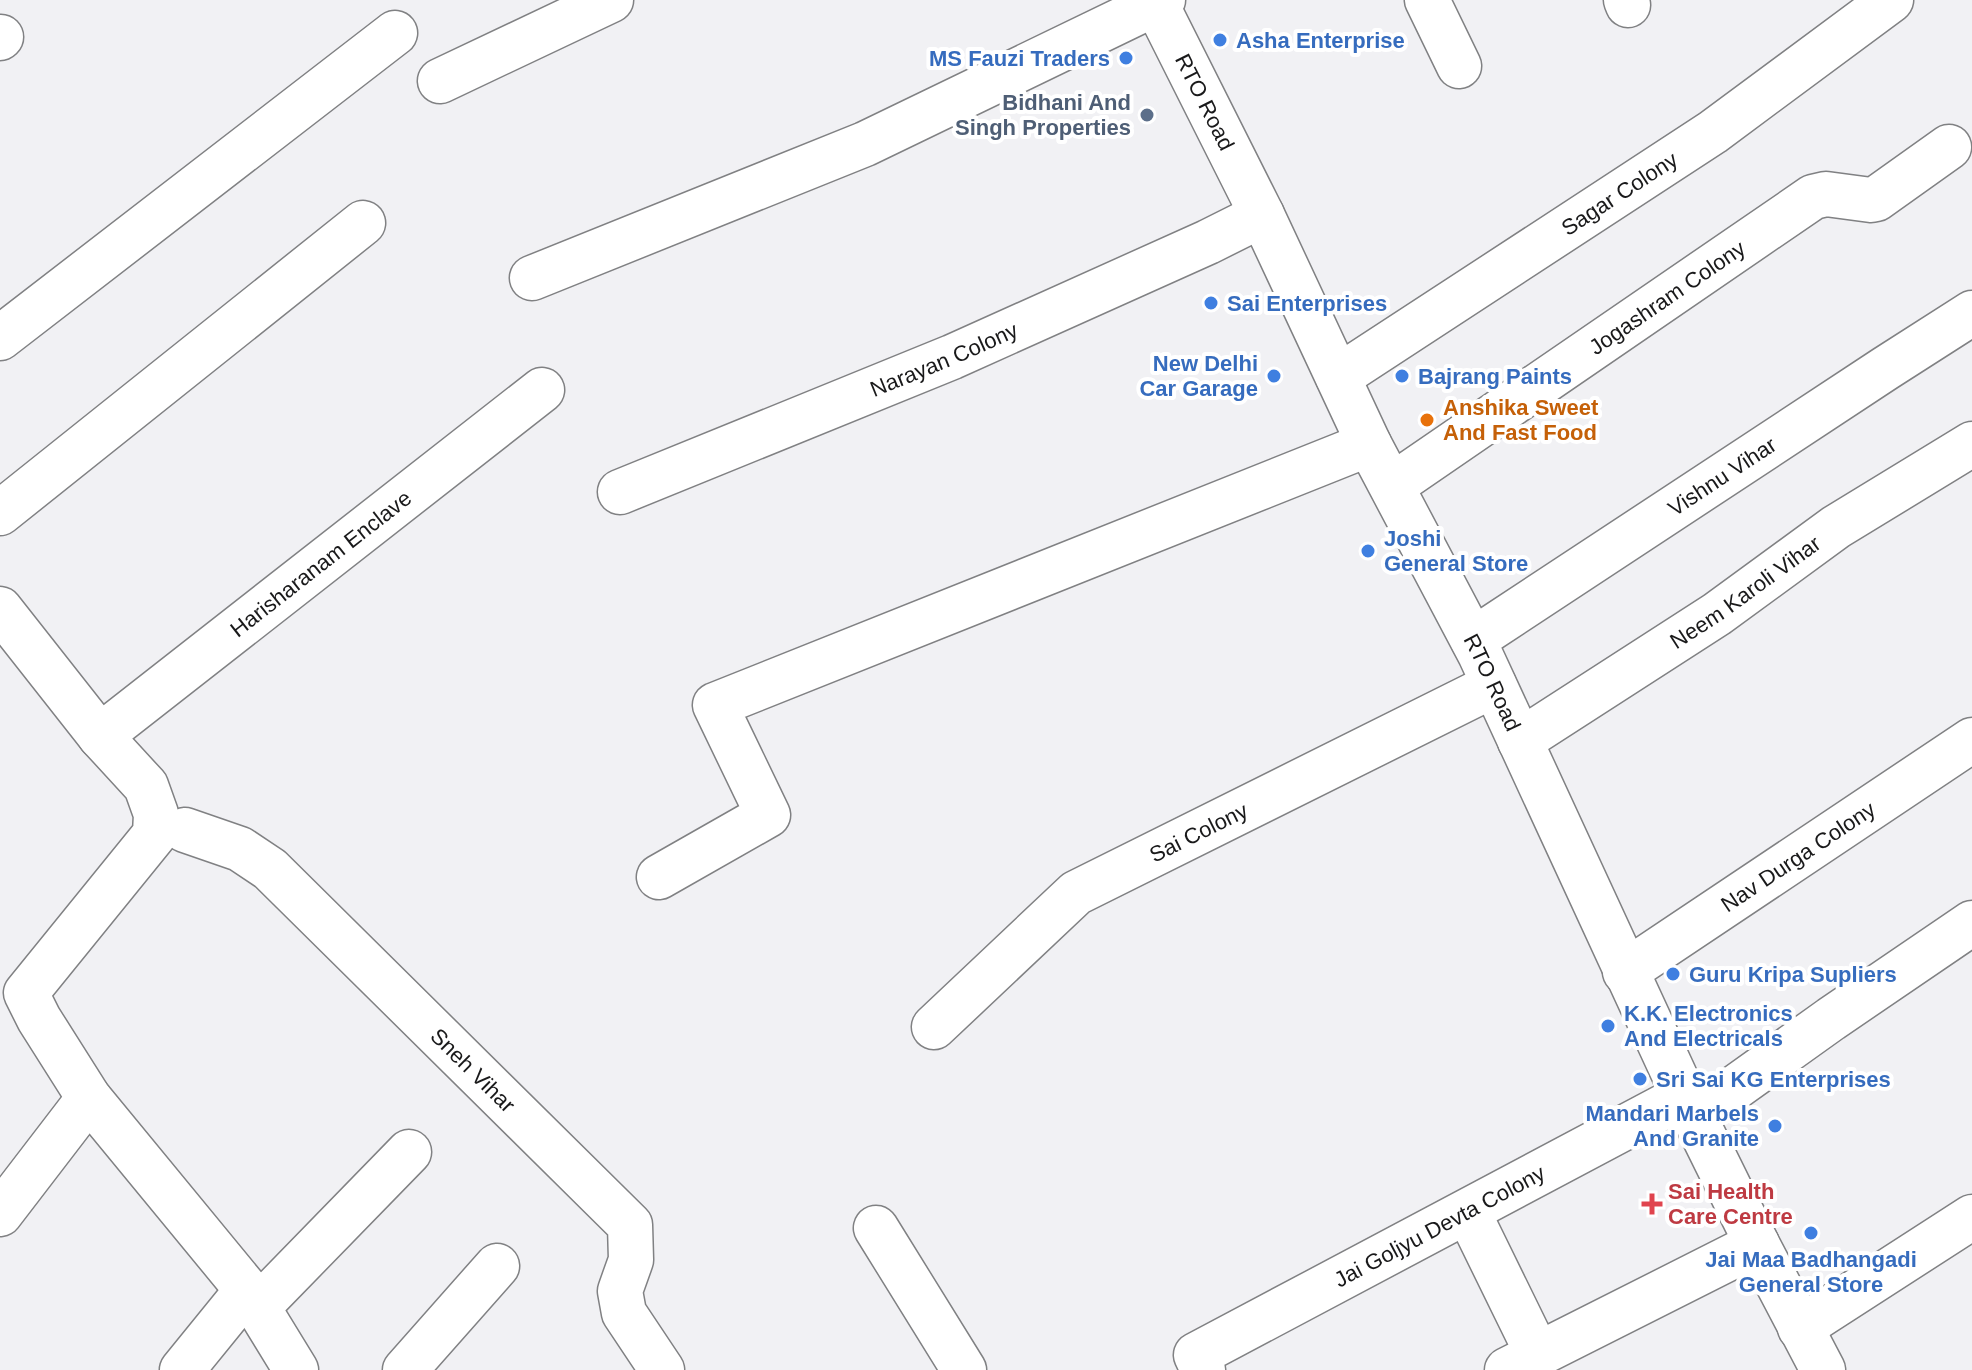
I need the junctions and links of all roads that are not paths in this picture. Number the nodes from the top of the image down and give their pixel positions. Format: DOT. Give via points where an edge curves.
graph roads {
  1 [pos="611,0"];
  2 [pos="1427,0"];
  3 [pos="1891,0"];
  4 [pos="1158,1"];
  5 [pos="395,33"];
  6 [pos="1459,66"];
  7 [pos="440,81"];
  8 [pos="1949,147"];
  9 [pos="1262,215"];
  10 [pos="363,223"];
  11 [pos="532,278"];
  12 [pos="1972,313"];
  13 [pos="0,338"];
  14 [pos="1338,377"];
  15 [pos="542,390"];
  16 [pos="1369,444"];
  17 [pos="1972,444"];
  18 [pos="1393,485"];
  19 [pos="620,492"];
  20 [pos="0,513"];
  21 [pos="0,609"];
  22 [pos="1473,640"];
  23 [pos="1494,685"];
  24 [pos="100,736"];
  25 [pos="1972,740"];
  26 [pos="1520,741"];
  27 [pos="185,830"];
  28 [pos="659,877"];
  29 [pos="1972,923"];
  30 [pos="1625,972"];
  31 [pos="13,988"];
  32 [pos="934,1027"];
  33 [pos="89,1098"];
  34 [pos="1689,1107"];
  35 [pos="409,1152"];
  36 [pos="5,1196"];
  37 [pos="1468,1212"];
  38 [pos="1972,1217"];
  39 [pos="876,1228"];
  40 [pos="1757,1244"];
  41 [pos="497,1266"];
  42 [pos="252,1299"];
  43 [pos="1800,1328"];
  44 [pos="1522,1362"];
  45 [pos="1200,1363"];
  46 [pos="182,1370"];
  47 [pos="296,1370"];
  48 [pos="405,1370"];
  49 [pos="662,1370"];
  50 [pos="964,1370"];
  51 [pos="1823,1370"];
  1 -- 7 [label="street"];
  2 -- 6 [label="street"];
  3 -- 14 [label="street, Sagar Colony" via="1713,132"];
  4 -- 9 [label="street, RTO Road"];
  4 -- 11 [label="street" via="865,144"];
  5 -- 13 [label="street"];
  8 -- 18 [label="street, Jogashram Colony" via="1876,199 1813,197"];
  9 -- 14 [label="street, RTO Road"];
  9 -- 19 [label="street, Narayan Colony" via="952,357"];
  10 -- 20 [label="street"];
  12 -- 22 [label="street, Vishnu Vihar"];
  14 -- 16 [label="street, RTO Road"];
  15 -- 24 [label="street, Harisharanam Enclave"];
  16 -- 18 [label="street, RTO Road"];
  16 -- 28 [label="street" via="715,705 768,815"];
  17 -- 26 [label="street, Neem Karoli Vihar" via="1836,527 1717,614"];
  18 -- 22 [label="street, RTO Road"];
  21 -- 24 [label="street"];
  22 -- 23 [label="street, RTO Road"];
  23 -- 26 [label="street, RTO Road"];
  23 -- 32 [label="street, Sai Colony" via="1076,893"];
  24 -- 31 [label="street" via="146,786 156,814 155,834"];
  25 -- 30 [label="street, Nav Durga Colony"];
  26 -- 30 [label="street, RTO Road"];
  27 -- 49 [label="street, Sneh Vihar" via="240,849 270,869 630,1225 631,1260 620,1291 624,1313"];
  29 -- 34 [label="street, Jai Goljyu Devta Colony"];
  30 -- 34 [label="street, RTO Road"];
  31 -- 33 [label="street"];
  33 -- 36 [label="street"];
  33 -- 42 [label="street"];
  34 -- 37 [label="street, Jai Goljyu Devta Colony"];
  34 -- 40 [label="street, RTO Road"];
  35 -- 42 [label="street"];
  37 -- 44 [label="street"];
  37 -- 45 [label="street, Jai Goljyu Devta Colony"];
  38 -- 43 [label="street"];
  39 -- 50 [label="street"];
  40 -- 43 [label="street, RTO Road"];
  40 -- 44 [label="street"];
  41 -- 48 [label="street"];
  42 -- 46 [label="street"];
  42 -- 47 [label="street"];
  43 -- 51 [label="street, RTO Road"];
}
